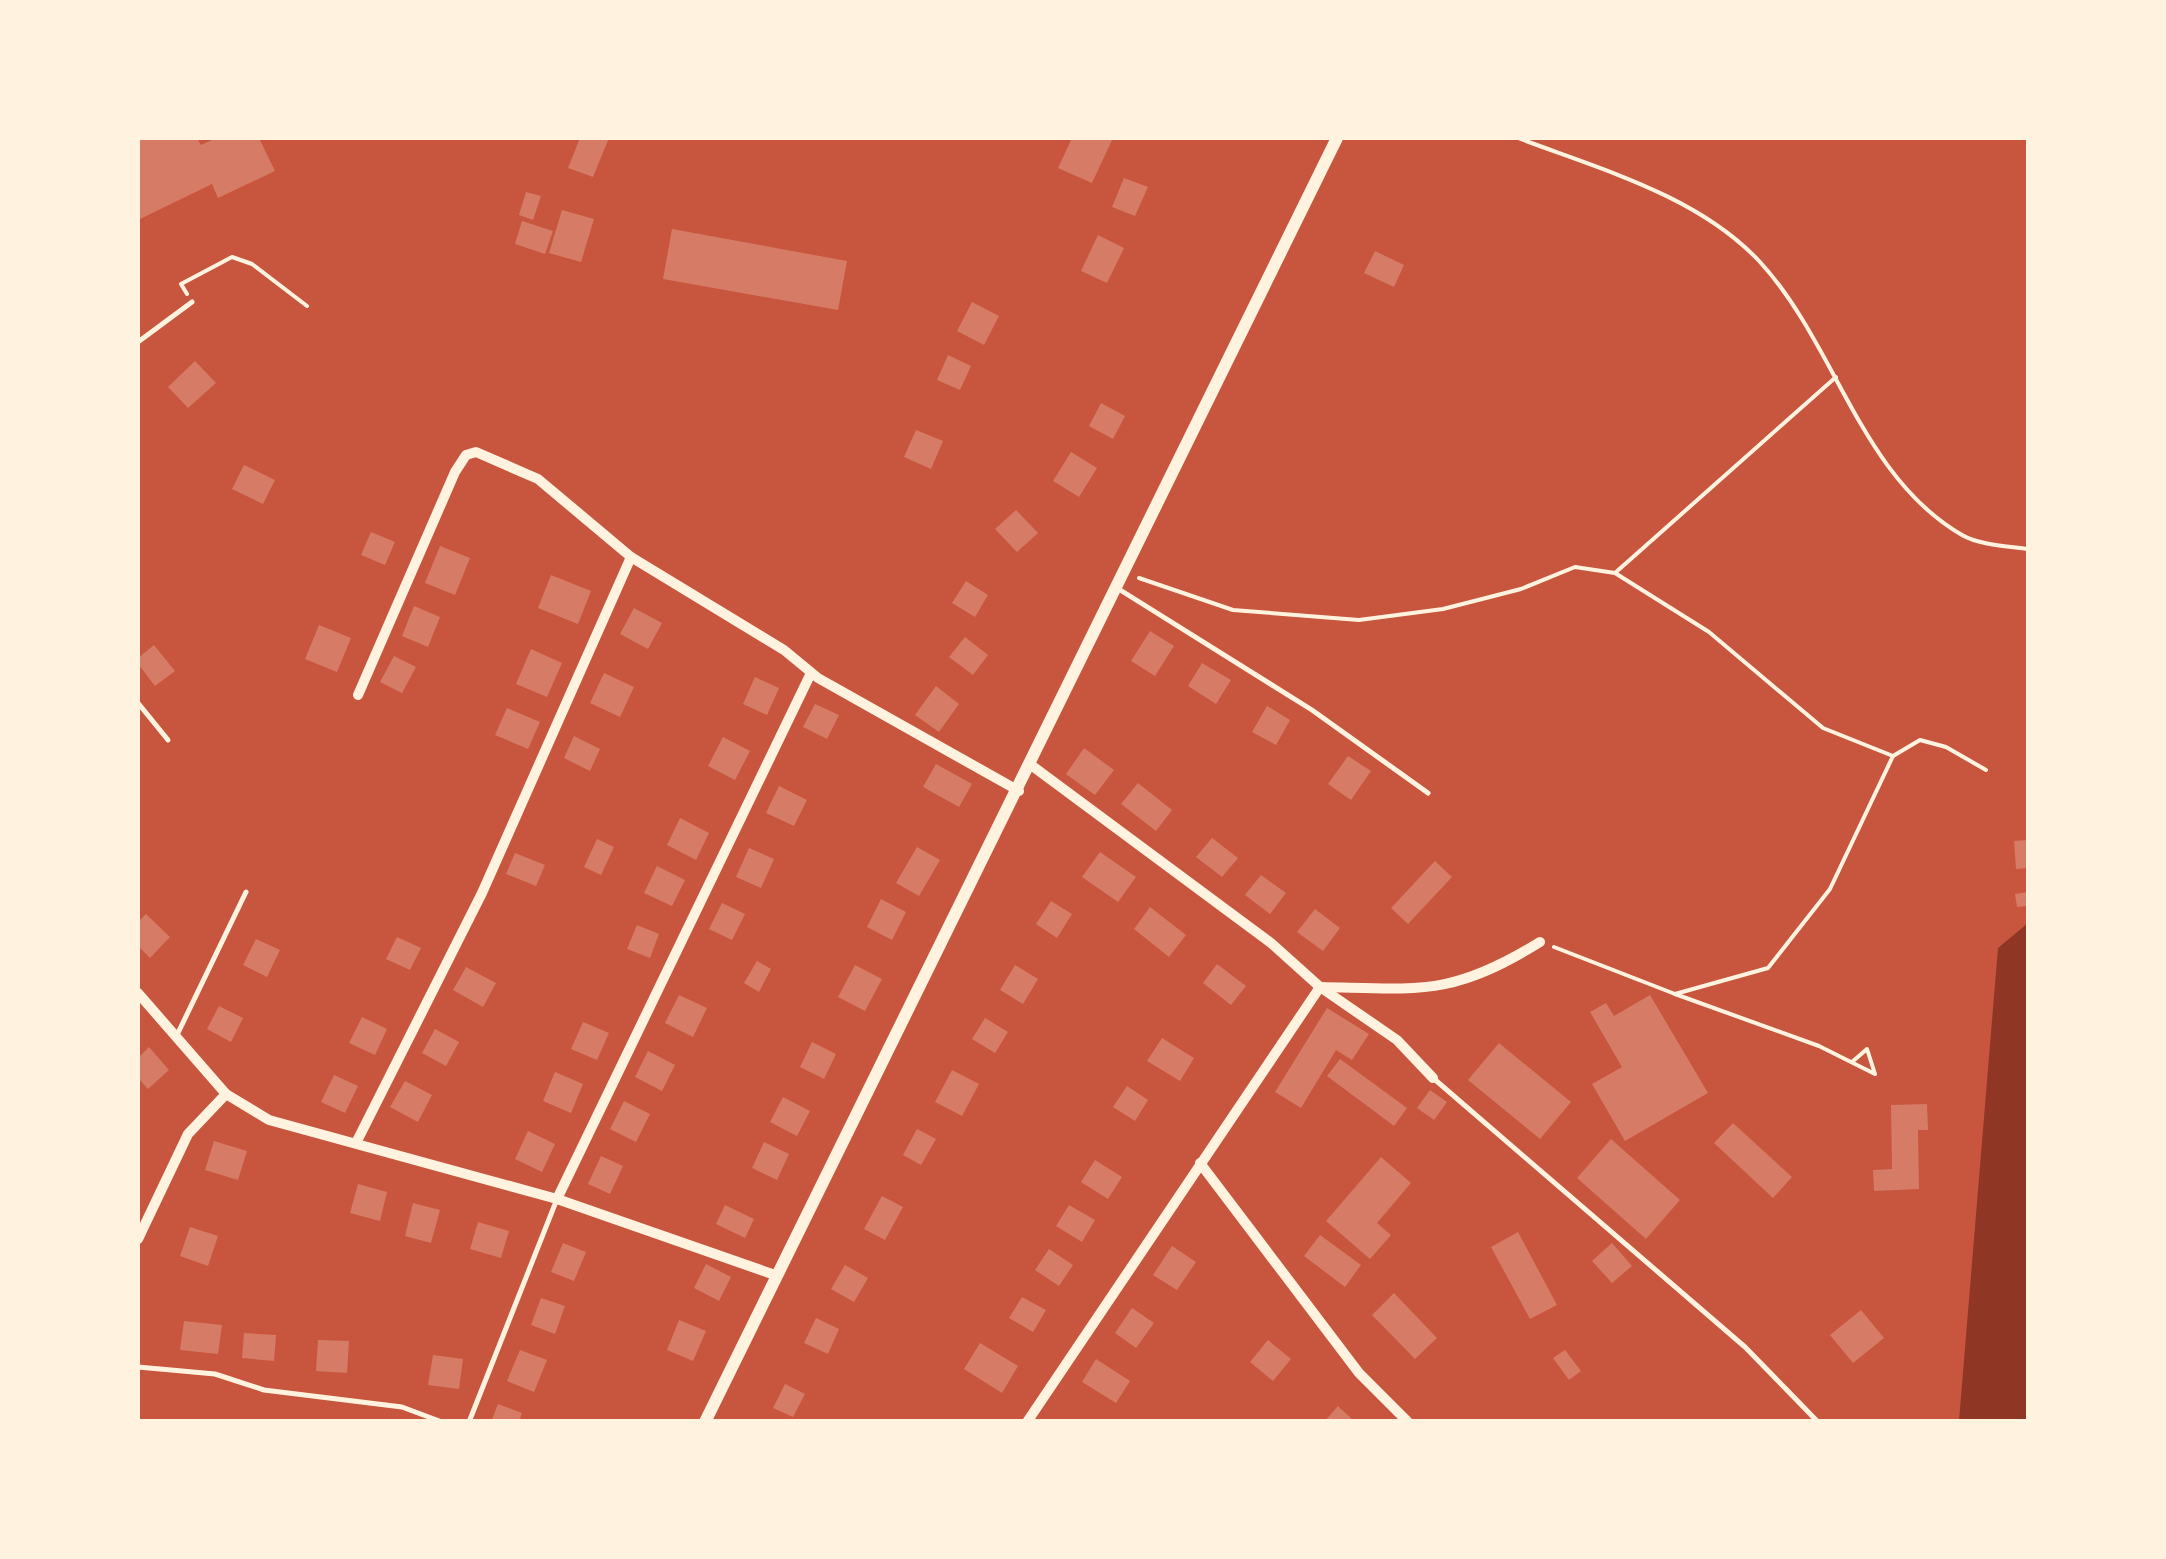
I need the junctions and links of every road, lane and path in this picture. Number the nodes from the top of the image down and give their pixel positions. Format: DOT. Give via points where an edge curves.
graph roads {
  1 [pos="1337,138"];
  2 [pos="1518,138"];
  3 [pos="192,302"];
  4 [pos="307,306"];
  5 [pos="138,342"];
  6 [pos="1836,377"];
  7 [pos="2028,550"];
  8 [pos="631,557"];
  9 [pos="1126,572"];
  10 [pos="1615,573"];
  11 [pos="1118,588"];
  12 [pos="810,673"];
  13 [pos="358,694"];
  14 [pos="138,703"];
  15 [pos="168,740"];
  16 [pos="1892,756"];
  17 [pos="1032,765"];
  18 [pos="1986,770"];
  19 [pos="1019,791"];
  20 [pos="1428,794"];
  21 [pos="246,892"];
  22 [pos="1540,942"];
  23 [pos="1320,988"];
  24 [pos="138,993"];
  25 [pos="1675,994"];
  26 [pos="177,1035"];
  27 [pos="1852,1062"];
  28 [pos="1433,1078"];
  29 [pos="226,1094"];
  30 [pos="356,1143"];
  31 [pos="1200,1162"];
  32 [pos="557,1200"];
  33 [pos="138,1239"];
  34 [pos="775,1276"];
  35 [pos="138,1366"];
  36 [pos="442,1422"];
  37 [pos="469,1422"];
  38 [pos="705,1422"];
  39 [pos="1027,1422"];
  40 [pos="1408,1422"];
  41 [pos="1818,1422"];
  1 -- 9 [label="street"];
  2 -- 6 [label="path" via="1702,214 1760,262"];
  3 -- 4 [label="path" via="181,284 232,258 252,264"];
  3 -- 5 [label="lane"];
  6 -- 7 [label="path" via="1910,498 1965,537"];
  6 -- 10 [label="path"];
  8 -- 12 [label="street" via="784,650"];
  8 -- 13 [label="street" via="530,474 488,454 466,456"];
  8 -- 30 [label="street" via="482,893"];
  9 -- 10 [label="path" via="1233,610 1359,620 1521,590 1574,567"];
  9 -- 11 [label="street"];
  10 -- 16 [label="path" via="1708,632 1822,728"];
  11 -- 17 [label="street"];
  11 -- 20 [label="lane" via="1312,710"];
  12 -- 19 [label="street"];
  12 -- 32 [label="street"];
  14 -- 15 [label="lane"];
  16 -- 18 [label="path" via="1920,740"];
  16 -- 25 [label="path" via="1830,890 1768,968"];
  17 -- 19 [label="street"];
  17 -- 23 [label="street" via="1272,944"];
  19 -- 34 [label="street"];
  21 -- 26 [label="lane"];
  22 -- 23 [label="street" via="1448,986"];
  22 -- 25 [label="path"];
  23 -- 28 [label="street" via="1397,1040"];
  23 -- 31 [label="street"];
  24 -- 26 [label="street"];
  25 -- 27 [label="path"];
  26 -- 29 [label="street"];
  27 -- 27 [label="path" via="1864,1068 1875,1074 1867,1048"];
  28 -- 41 [label="lane" via="1745,1347"];
  29 -- 30 [label="street" via="269,1120"];
  29 -- 33 [label="street" via="188,1134"];
  30 -- 32 [label="street"];
  31 -- 39 [label="street"];
  31 -- 40 [label="street" via="1359,1373"];
  32 -- 34 [label="street"];
  32 -- 37 [label="lane"];
  34 -- 38 [label="street"];
  35 -- 36 [label="lane" via="402,1407"];
}
